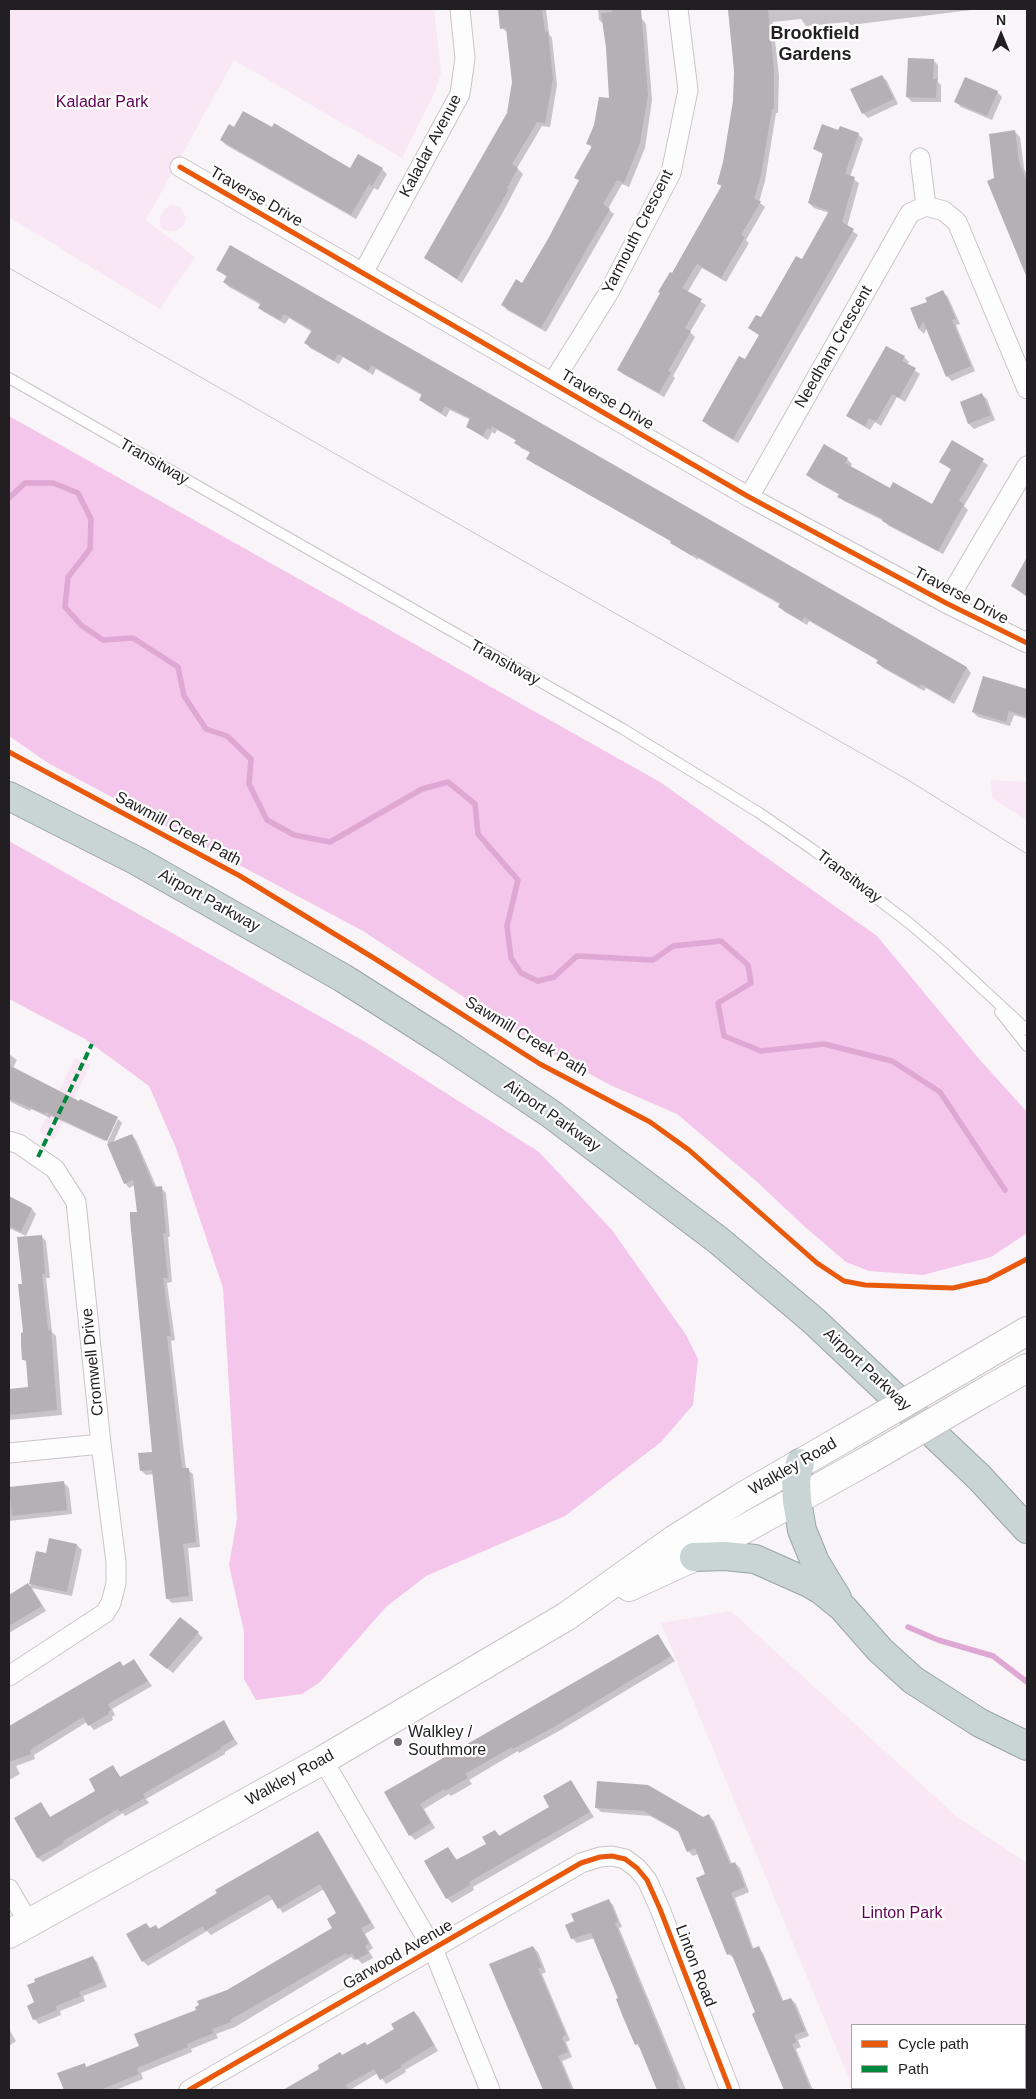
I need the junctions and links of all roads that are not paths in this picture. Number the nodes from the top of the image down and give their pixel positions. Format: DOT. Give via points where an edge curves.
graph roads {
  1 [pos="460,9"];
  2 [pos="678,9"];
  3 [pos="920,158"];
  4 [pos="180,168"];
  5 [pos="926,206"];
  6 [pos="363,274"];
  7 [pos="9,378"];
  8 [pos="553,382"];
  9 [pos="1027,389"];
  10 [pos="1027,466"];
  11 [pos="749,497"];
  12 [pos="946,603"];
  13 [pos="1027,643"];
  14 [pos="9,796"];
  15 [pos="978,984"];
  16 [pos="1027,1030"];
  17 [pos="1027,1046"];
  18 [pos="9,1141"];
  19 [pos="1027,1332"];
  20 [pos="1027,1368"];
  21 [pos="101,1444"];
  22 [pos="9,1452"];
  23 [pos="800,1463"];
  24 [pos="797,1501"];
  25 [pos="1027,1529"];
  26 [pos="694,1557"];
  27 [pos="842,1608"];
  28 [pos="566,1616"];
  29 [pos="9,1676"];
  30 [pos="1027,1746"];
  31 [pos="323,1760"];
  32 [pos="625,1859"];
  33 [pos="9,1889"];
  34 [pos="18,1928"];
  35 [pos="433,1949"];
  36 [pos="189,2090"];
  37 [pos="490,2090"];
  38 [pos="730,2090"];
  1 -- 6 [label="street, Kaladar Avenue" via="465,58 460,94"];
  2 -- 8 [label="street, Yarmouth Crescent" via="688,90 671,173 609,292"];
  3 -- 5 [label="street"];
  4 -- 6 [label="street, Traverse Drive"];
  5 -- 9 [label="street" via="944,211 957,222"];
  5 -- 11 [label="street, Needham Crescent" via="910,214"];
  6 -- 8 [label="street, Traverse Drive"];
  7 -- 15 [label="lane, Transitway" via="622,729 751,807 870,892"];
  8 -- 11 [label="street, Traverse Drive"];
  10 -- 12 [label="street"];
  11 -- 12 [label="street, Traverse Drive"];
  12 -- 13 [label="street, Traverse Drive"];
  14 -- 25 [label="highway, Airport Parkway" via="137,861 343,978 566,1125 718,1240 814,1321 979,1477"];
  15 -- 16 [label="lane, Transitway"];
  15 -- 17 [label="lane, Transitway"];
  18 -- 21 [label="street, Cromwell Drive" via="19,1144 55,1169 76,1202"];
  19 -- 23 [label="main road, Walkley Road, bridge"];
  20 -- 24 [label="main road, Walkley Road, bridge"];
  21 -- 22 [label="street"];
  21 -- 29 [label="street, Cromwell Drive" via="116,1562 116,1583 111,1603 105,1613"];
  23 -- 24 [label="highway" via="796,1479"];
  23 -- 28 [label="main road, Walkley Road" via="675,1539"];
  24 -- 26 [label="main road, Walkley Road"];
  24 -- 27 [label="highway" via="808,1545"];
  26 -- 27 [label="highway" via="725,1556 766,1562 821,1590"];
  26 -- 28 [label="main road, Walkley Road"];
  27 -- 30 [label="highway" via="913,1680 980,1723"];
  28 -- 31 [label="main road, Walkley Road"];
  31 -- 34 [label="main road, Walkley Road"];
  31 -- 35 [label="street"];
  32 -- 35 [label="street, Garwood Avenue" via="600,1857 581,1863"];
  32 -- 38 [label="street, Linton Road" via="647,1880"];
  33 -- 34 [label="street"];
  35 -- 36 [label="street, Garwood Avenue"];
  35 -- 37 [label="street"];
}
